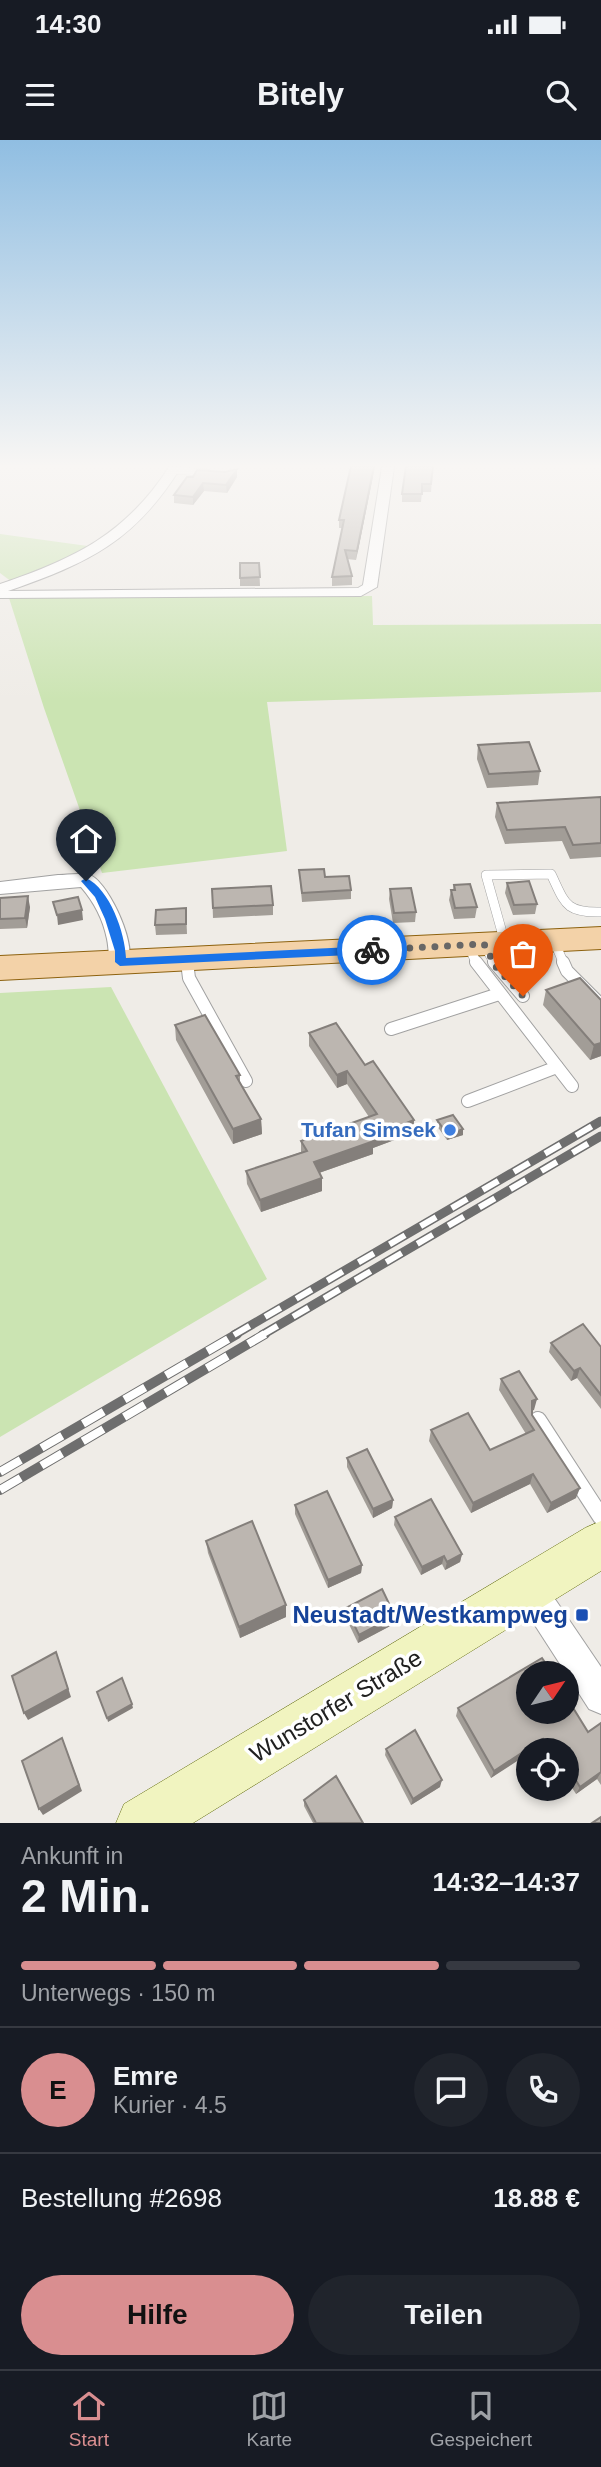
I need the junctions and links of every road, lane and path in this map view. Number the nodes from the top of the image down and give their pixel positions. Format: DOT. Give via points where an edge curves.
graph roads {
  1 [pos="103,546"];
  2 [pos="376,546"];
  3 [pos="0,592"];
  4 [pos="0,888"];
  5 [pos="601,912"];
  6 [pos="601,939"];
  7 [pos="554,941"];
  8 [pos="486,944"];
  9 [pos="186,959"];
  10 [pos="120,962"];
  11 [pos="0,968"];
  12 [pos="499,994"];
  13 [pos="523,996"];
  14 [pos="601,1005"];
  15 [pos="391,1029"];
  16 [pos="557,1067"];
  17 [pos="246,1081"];
  18 [pos="572,1086"];
  19 [pos="468,1101"];
  20 [pos="538,1420"];
  21 [pos="601,1517"];
  22 [pos="601,1544"];
  23 [pos="529,1588"];
  24 [pos="601,1697"];
  25 [pos="143,1823"];
  1 -- 3 [label="street" via="53,572"];
  2 -- 3 [label="street" via="370,587 361,592 42,596"];
  4 -- 10 [label="street" via="86,881 100,895 111,919"];
  5 -- 8 [label="lane" via="576,913 568,907 551,874 486,875"];
  6 -- 7 [label="main road"];
  7 -- 8 [label="main road"];
  7 -- 14 [label="lane" via="567,971"];
  8 -- 9 [label="main road"];
  8 -- 12 [label="lane" via="478,967"];
  8 -- 13 [label="lane" via="496,967"];
  9 -- 10 [label="main road"];
  9 -- 17 [label="lane" via="189,978"];
  10 -- 11 [label="main road"];
  12 -- 15 [label="lane"];
  12 -- 16 [label="lane"];
  16 -- 18 [label="lane"];
  16 -- 19 [label="lane"];
  20 -- 21 [label="lane"];
  22 -- 23 [label="street, Wunstorfer Straße"];
  23 -- 24 [label="street"];
  23 -- 25 [label="street, Wunstorfer Straße"];
}
